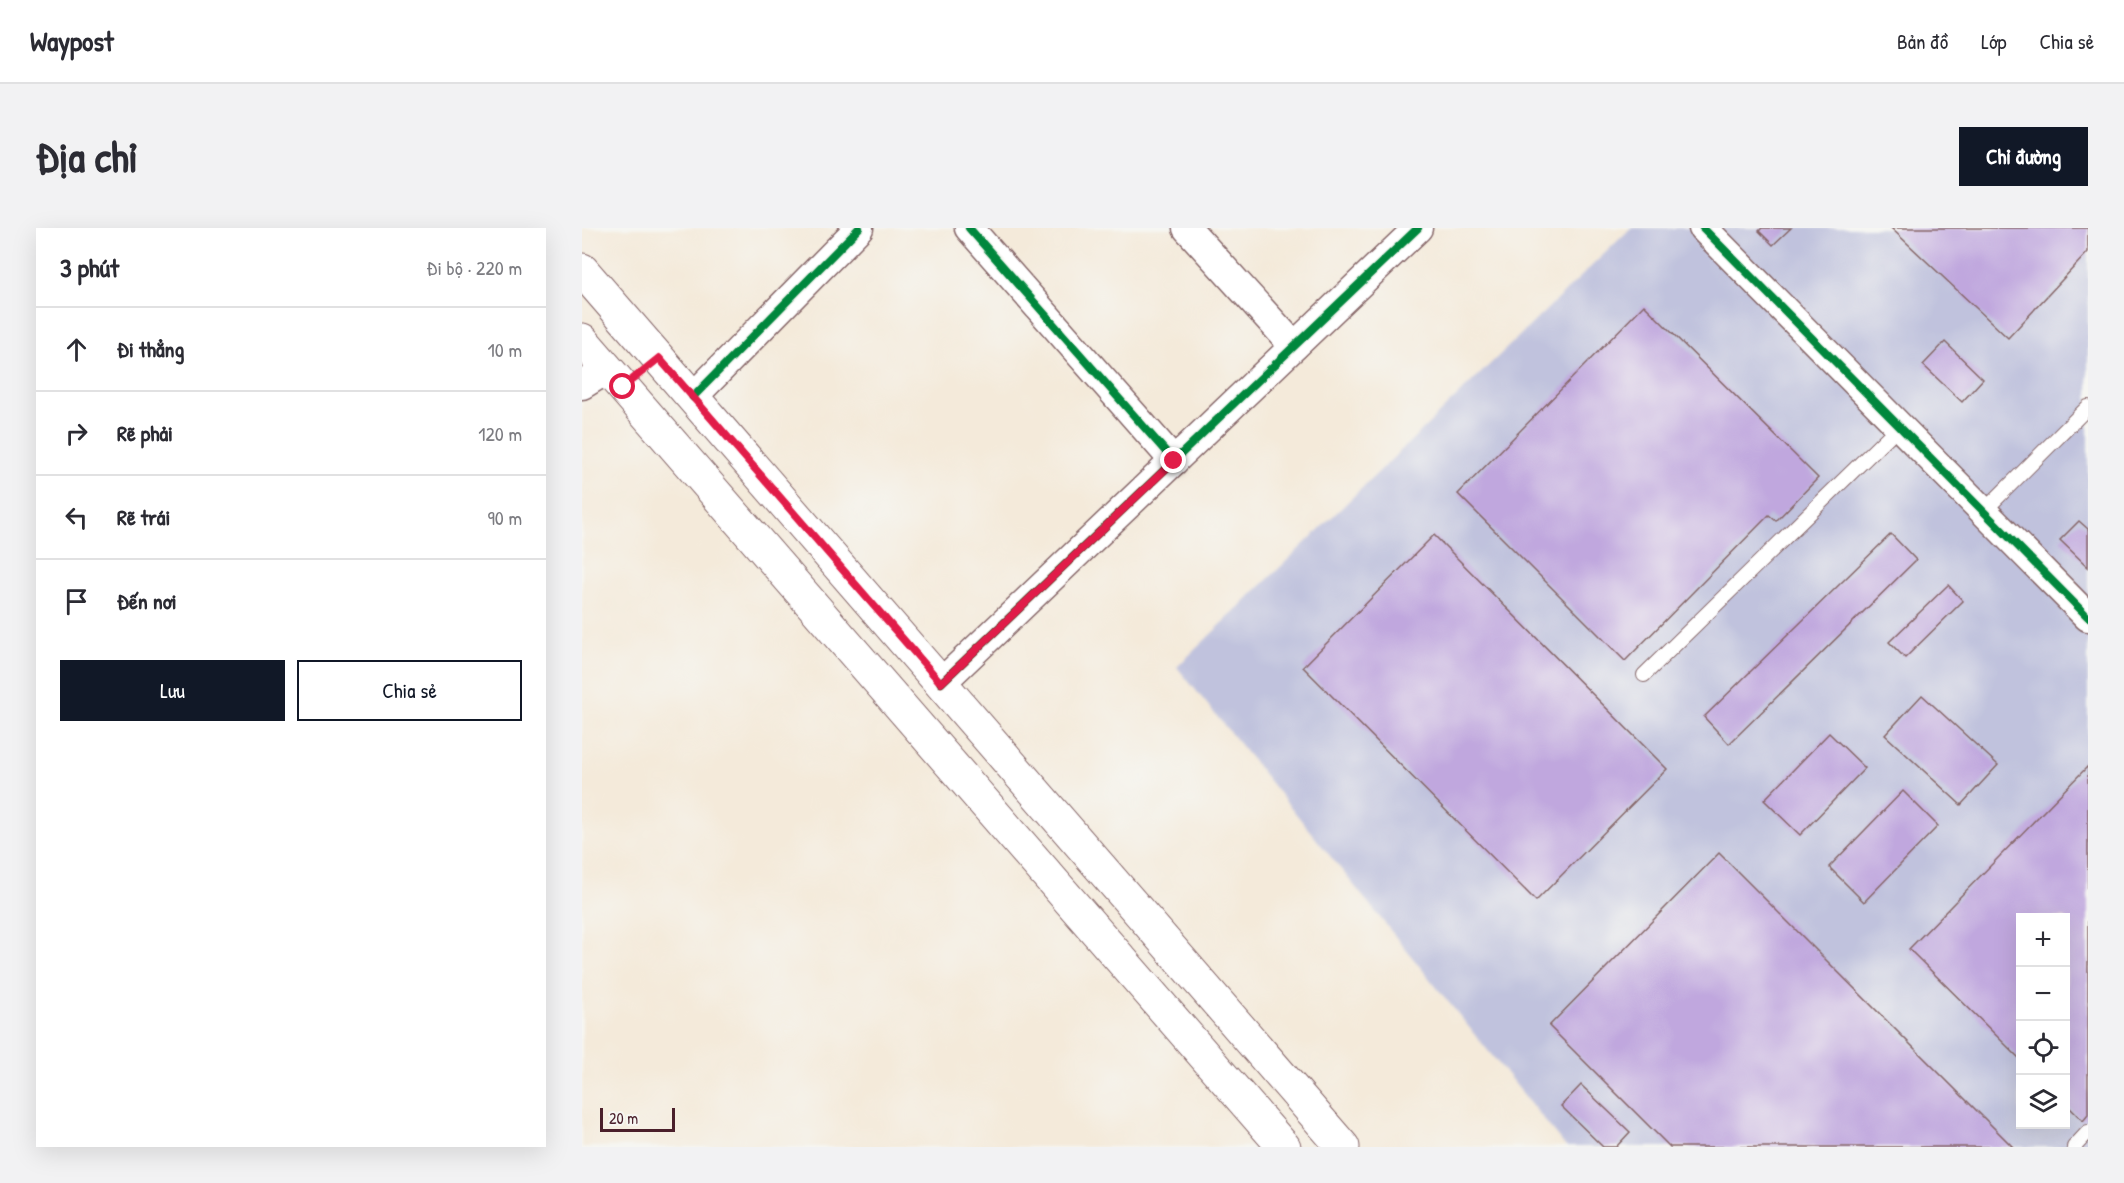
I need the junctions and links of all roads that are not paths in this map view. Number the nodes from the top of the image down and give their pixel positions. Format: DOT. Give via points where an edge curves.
graph roads {
  1 [pos="969,228"];
  2 [pos="1187,228"];
  3 [pos="1703,228"];
  4 [pos="857,229"];
  5 [pos="1406,232"];
  6 [pos="582,270"];
  7 [pos="582,340"];
  8 [pos="1294,346"];
  9 [pos="659,358"];
  10 [pos="604,381"];
  11 [pos="693,397"];
  12 [pos="2088,407"];
  13 [pos="1899,426"];
  14 [pos="1174,461"];
  15 [pos="1983,512"];
  16 [pos="2088,617"];
  17 [pos="1644,675"];
  18 [pos="941,683"];
  19 [pos="2088,1132"];
  20 [pos="1284,1147"];
  21 [pos="1342,1147"];
  22 [pos="2074,1147"];
  1 -- 14 [label="street"];
  2 -- 8 [label="street"];
  3 -- 13 [label="street"];
  4 -- 11 [label="street"];
  5 -- 8 [label="street"];
  6 -- 9 [label="main road"];
  7 -- 10 [label="main road"];
  8 -- 14 [label="street"];
  9 -- 10 [label="main road"];
  9 -- 11 [label="main road"];
  10 -- 20 [label="main road"];
  11 -- 18 [label="main road"];
  12 -- 15 [label="lane"];
  13 -- 15 [label="street"];
  13 -- 17 [label="lane"];
  14 -- 18 [label="street"];
  15 -- 16 [label="street"];
  18 -- 21 [label="main road"];
  19 -- 22 [label="lane"];
}
